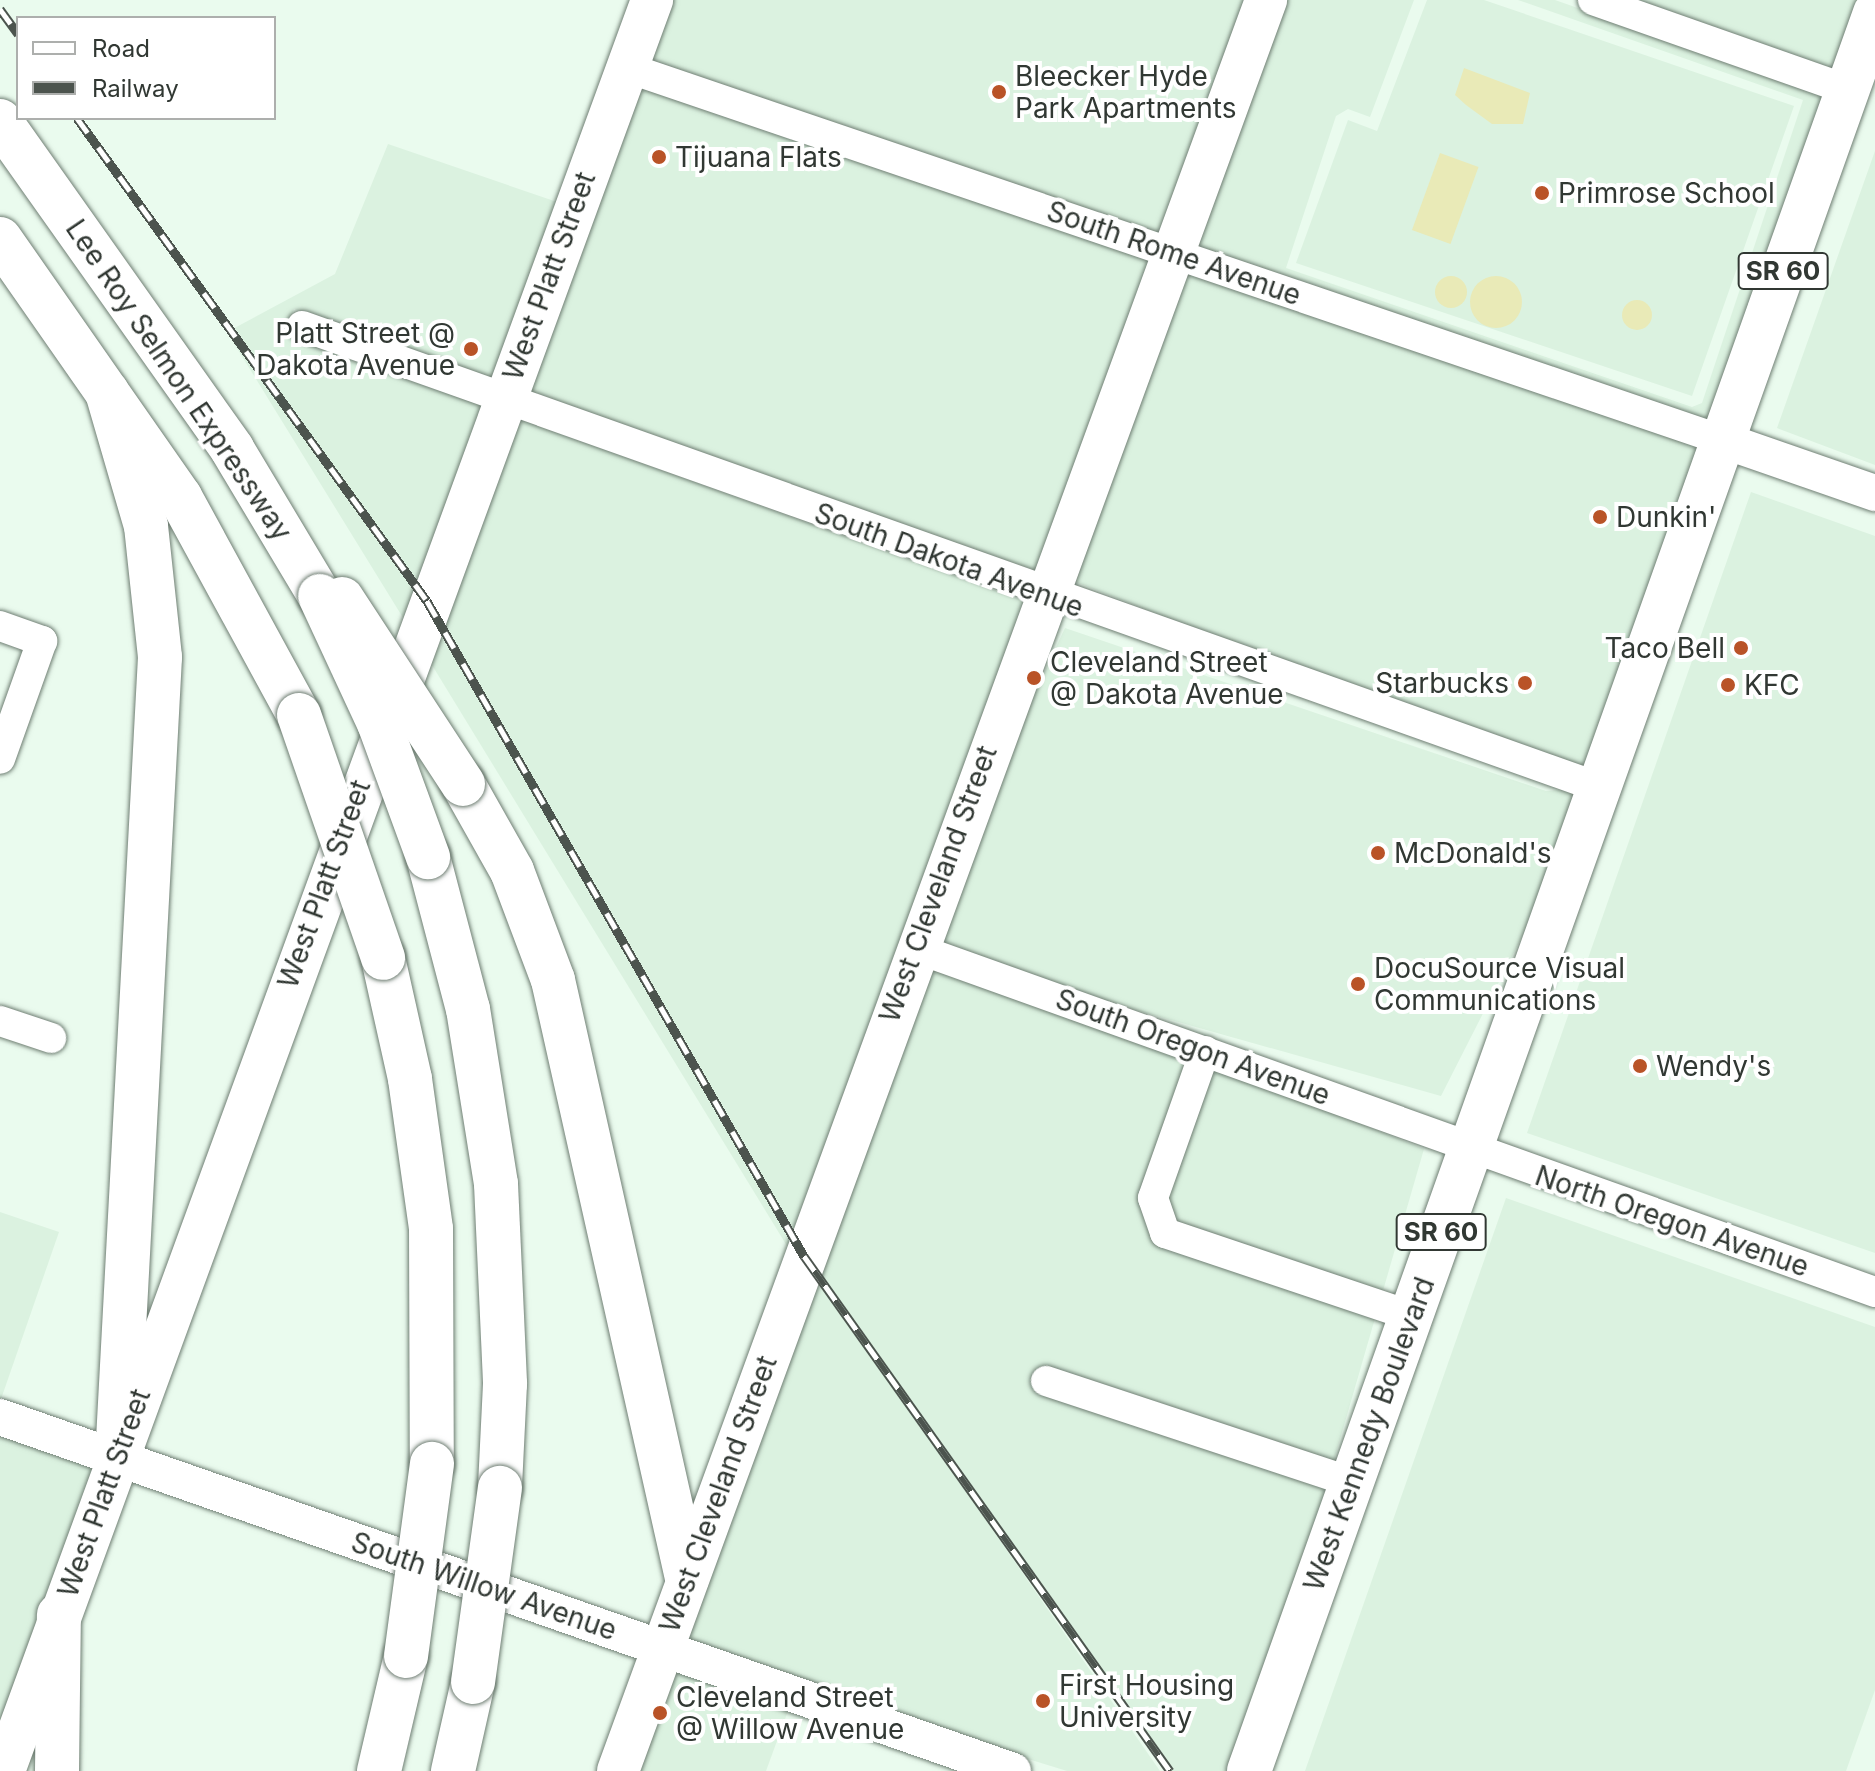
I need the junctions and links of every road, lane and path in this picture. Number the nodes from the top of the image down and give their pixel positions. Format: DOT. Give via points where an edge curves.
graph roads {
  1 [pos="652,0"];
  2 [pos="1266,0"];
  3 [pos="1593,0"];
  4 [pos="1875,13"];
  5 [pos="625,67"];
  6 [pos="1848,90"];
  7 [pos="0,121"];
  8 [pos="0,239"];
  9 [pos="1169,252"];
  10 [pos="302,326"];
  11 [pos="107,392"];
  12 [pos="504,400"];
  13 [pos="1722,440"];
  14 [pos="1875,493"];
  15 [pos="315,579"];
  16 [pos="1045,594"];
  17 [pos="0,626"];
  18 [pos="0,759"];
  19 [pos="1598,787"];
  20 [pos="915,948"];
  21 [pos="0,1021"];
  22 [pos="51,1038"];
  23 [pos="1205,1051"];
  24 [pos="1471,1148"];
  25 [pos="1875,1292"];
  26 [pos="1411,1316"];
  27 [pos="1046,1381"];
  28 [pos="0,1417"];
  29 [pos="117,1458"];
  30 [pos="1351,1482"];
  31 [pos="687,1578"];
  32 [pos="59,1615"];
  33 [pos="662,1647"];
  34 [pos="4,1771"];
  35 [pos="57,1771"];
  36 [pos="379,1771"];
  37 [pos="453,1771"];
  38 [pos="618,1771"];
  39 [pos="1013,1771"];
  40 [pos="1249,1771"];
  1 -- 5 [label="main road, West Platt Street"];
  2 -- 9 [label="main road, West Cleveland Street"];
  3 -- 6 [label="street"];
  4 -- 6 [label="main road, West Kennedy Boulevard / SR 60"];
  5 -- 9 [label="street, South Rome Avenue"];
  5 -- 12 [label="main road, West Platt Street"];
  6 -- 13 [label="main road, West Kennedy Boulevard / SR 60"];
  7 -- 15 [label="main road, Lee Roy Selmon Expressway" via="165,349"];
  8 -- 11 [label="main road"];
  9 -- 13 [label="street, South Rome Avenue"];
  9 -- 16 [label="main road, West Cleveland Street"];
  10 -- 12 [label="street, South Dakota Avenue"];
  11 -- 29 [label="main road" via="146,526 160,657"];
  11 -- 36 [label="main road, bridge" via="218,558 299,715 383,958 410,1079 431,1229 432,1464 406,1656"];
  12 -- 16 [label="street, South Dakota Avenue"];
  12 -- 29 [label="main road, West Platt Street"];
  13 -- 14 [label="street"];
  13 -- 19 [label="main road, West Kennedy Boulevard / SR 60"];
  15 -- 31 [label="main road, bridge" via="376,641 463,784 512,871 553,980"];
  15 -- 37 [label="main road, Lee Roy Selmon Expressway, bridge" via="379,723 428,857 468,1009 495,1171 504,1311 500,1488 473,1682"];
  16 -- 19 [label="street, South Dakota Avenue"];
  16 -- 20 [label="main road, West Cleveland Street"];
  17 -- 18 [label="street" via="42,641"];
  19 -- 24 [label="main road, West Kennedy Boulevard / SR 60"];
  20 -- 23 [label="street, South Oregon Avenue"];
  20 -- 31 [label="main road, West Cleveland Street"];
  21 -- 22 [label="street"];
  23 -- 24 [label="street, South Oregon Avenue"];
  23 -- 26 [label="street" via="1153,1198 1165,1233"];
  24 -- 25 [label="street, North Oregon Avenue"];
  24 -- 26 [label="main road, West Kennedy Boulevard / SR 60"];
  26 -- 30 [label="main road, West Kennedy Boulevard / SR 60"];
  27 -- 30 [label="street"];
  28 -- 29 [label="street, South Willow Avenue"];
  29 -- 32 [label="main road, West Platt Street"];
  29 -- 33 [label="street, South Willow Avenue"];
  30 -- 40 [label="main road, West Kennedy Boulevard / SR 60"];
  31 -- 33 [label="main road, West Cleveland Street"];
  32 -- 34 [label="main road, West Platt Street"];
  32 -- 35 [label="main road"];
  33 -- 38 [label="main road, West Cleveland Street"];
  33 -- 39 [label="street, South Willow Avenue"];
}
